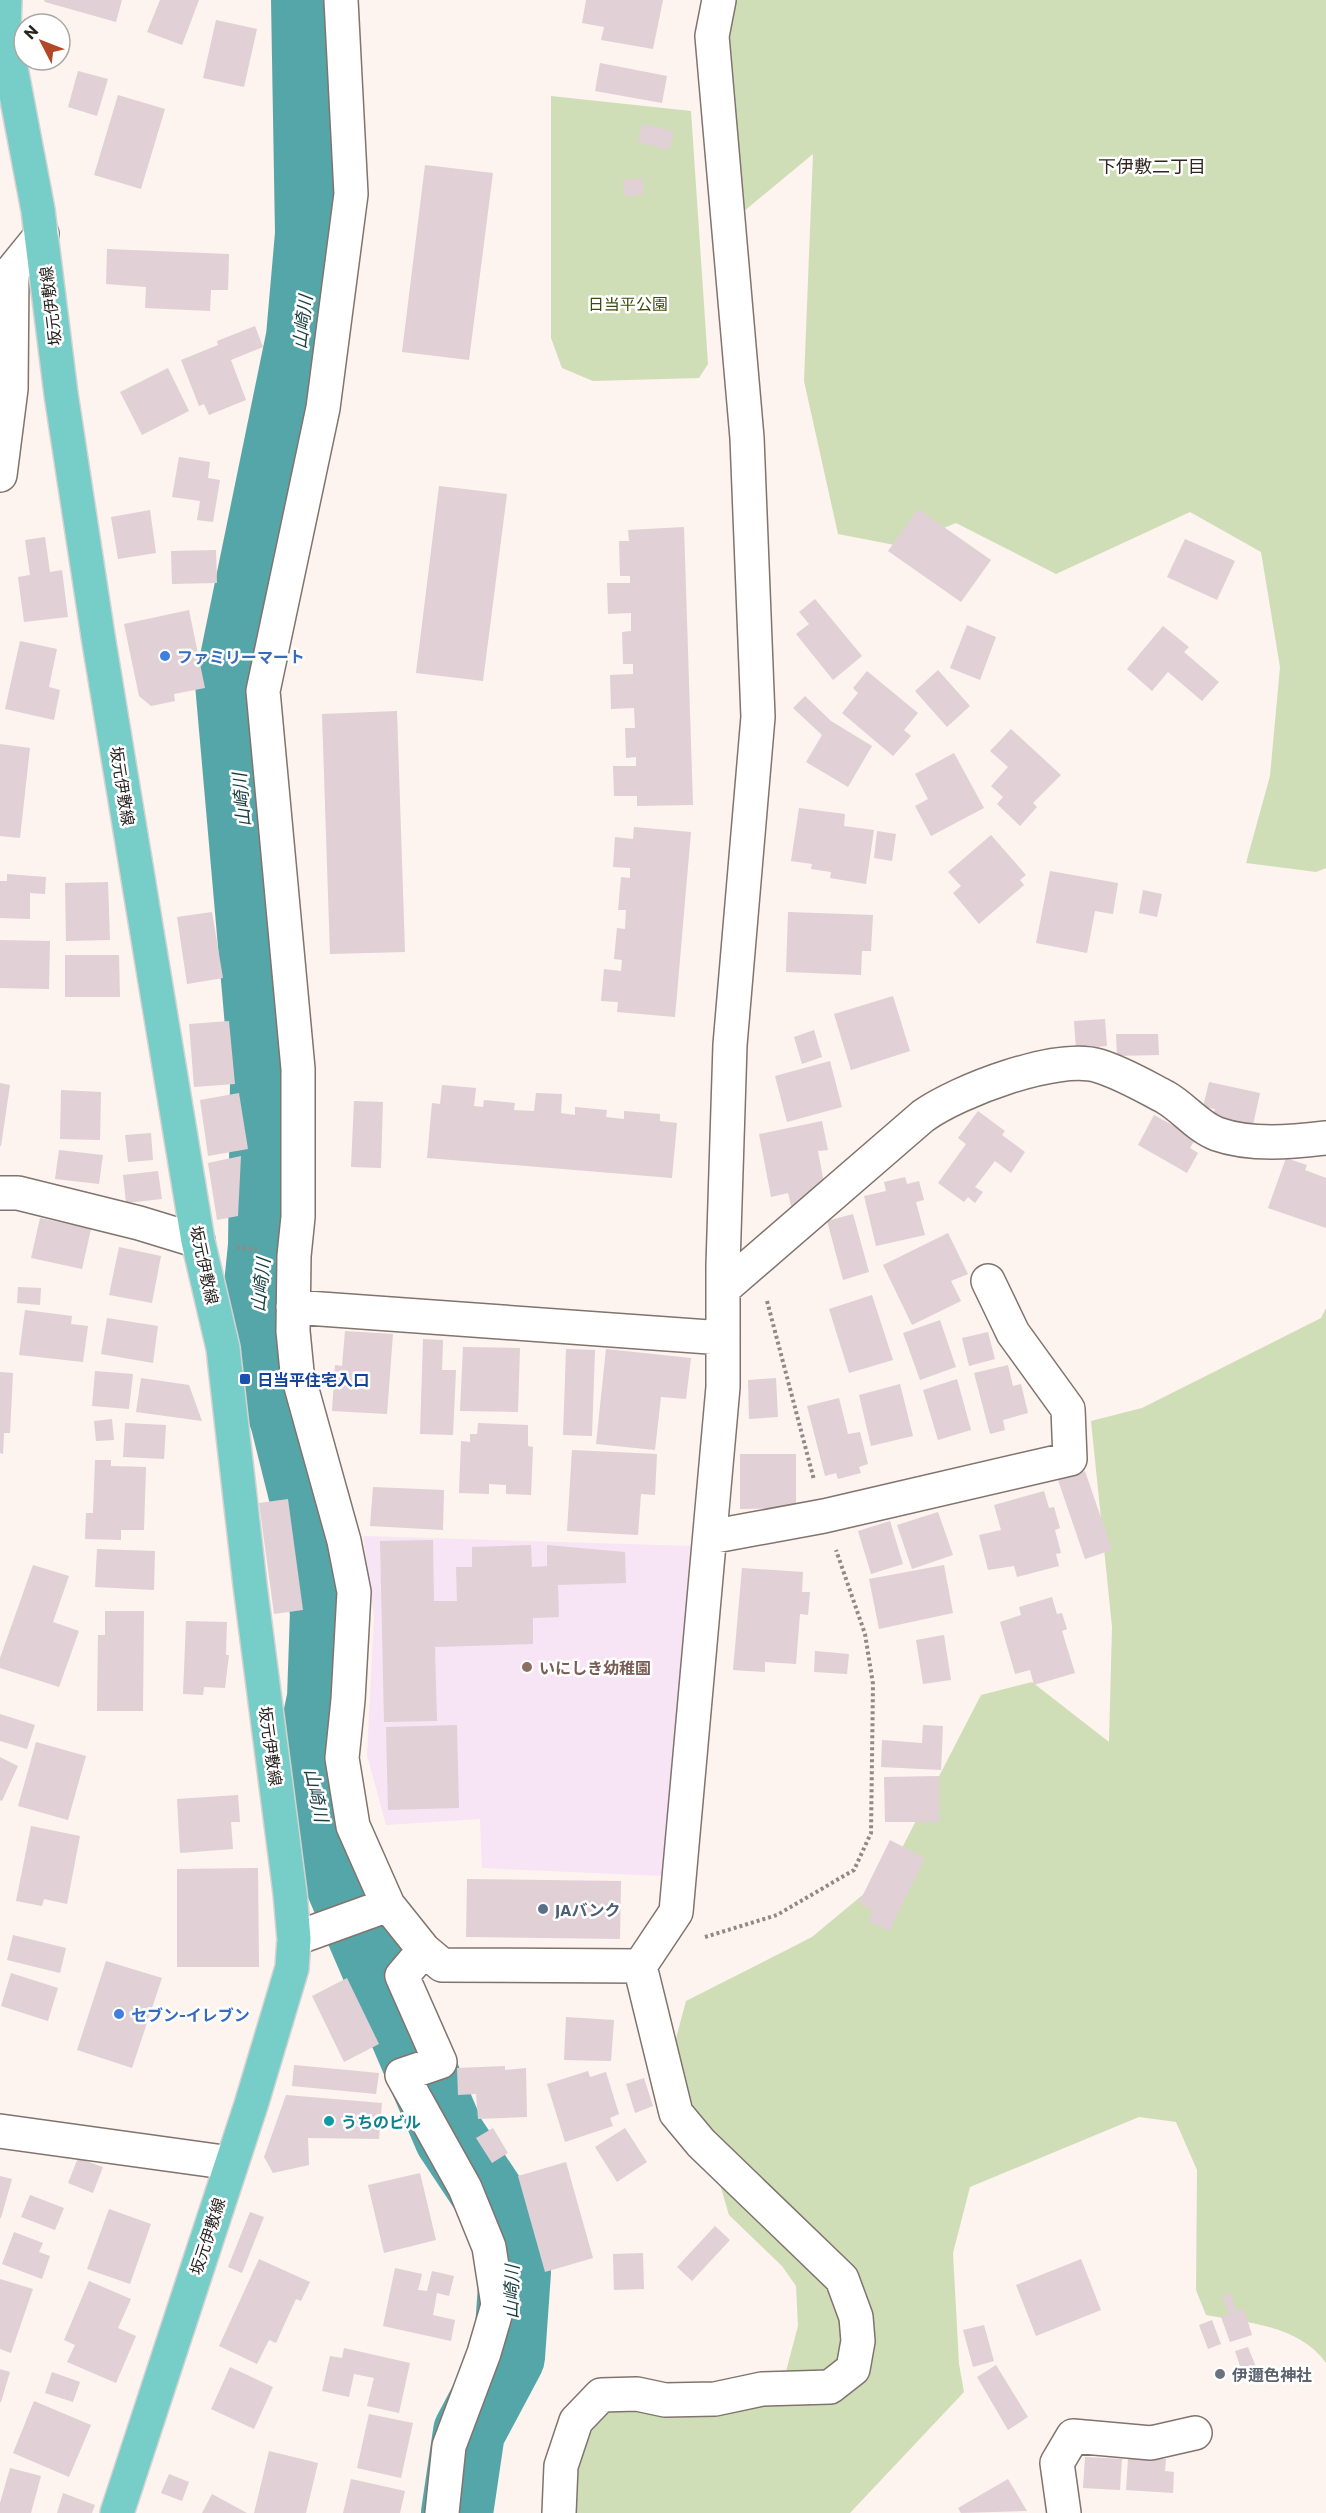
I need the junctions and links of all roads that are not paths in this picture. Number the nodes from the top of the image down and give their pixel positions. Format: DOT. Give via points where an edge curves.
graph roads {
  1 [pos="4,0"];
  2 [pos="341,0"];
  3 [pos="719,0"];
  4 [pos="42,234"];
  5 [pos="0,475"];
  6 [pos="1326,1138"];
  7 [pos="0,1193"];
  8 [pos="198,1241"];
  9 [pos="987,1281"];
  10 [pos="723,1289"];
  11 [pos="293,1307"];
  12 [pos="723,1338"];
  13 [pos="710,1536"];
  14 [pos="388,1905"];
  15 [pos="294,1939"];
  16 [pos="424,1950"];
  17 [pos="640,1966"];
  18 [pos="0,2131"];
  19 [pos="231,2163"];
  20 [pos="1195,2433"];
  21 [pos="117,2513"];
  22 [pos="442,2513"];
  23 [pos="559,2513"];
  24 [pos="1064,2513"];
  1 -- 4 [label="main road, 坂元伊敷線" via="4,31"];
  2 -- 11 [label="street" via="351,194 323,408 263,692 298,1070 298,1217"];
  3 -- 10 [label="street" via="712,36 747,438 758,717 730,1045"];
  4 -- 5 [label="street" via="12,272 11,389"];
  4 -- 8 [label="main road, 坂元伊敷線" via="61,394 98,636"];
  6 -- 10 [label="street" via="1291,1142 1235,1139 1215,1133 1170,1100 1098,1065 1058,1064 992,1082 942,1102"];
  7 -- 8 [label="street" via="18,1193"];
  8 -- 15 [label="main road, 坂元伊敷線" via="223,1348"];
  9 -- 13 [label="street" via="1013,1334 1068,1409 1070,1459 824,1516"];
  10 -- 12 [label="street"];
  11 -- 12 [label="street"];
  11 -- 14 [label="street" via="297,1372 344,1541 354,1592 342,1758 353,1826"];
  12 -- 13 [label="street" via="723,1387"];
  13 -- 17 [label="street" via="676,1912"];
  14 -- 15 [label="street"];
  14 -- 16 [label="street"];
  15 -- 19 [label="main road, 坂元伊敷線" via="292,1968"];
  16 -- 17 [label="street" via="442,1965"];
  16 -- 22 [label="street" via="402,1976 440,2062 402,2075 465,2188 489,2247 498,2305 449,2446"];
  17 -- 23 [label="street" via="676,2113 701,2143 842,2279 856,2317 858,2341 853,2369 830,2387 762,2389 715,2399 601,2395 576,2421 561,2466"];
  18 -- 19 [label="street"];
  19 -- 21 [label="main road, 坂元伊敷線"];
  20 -- 24 [label="street" via="1151,2443 1073,2436 1057,2463"];
}
